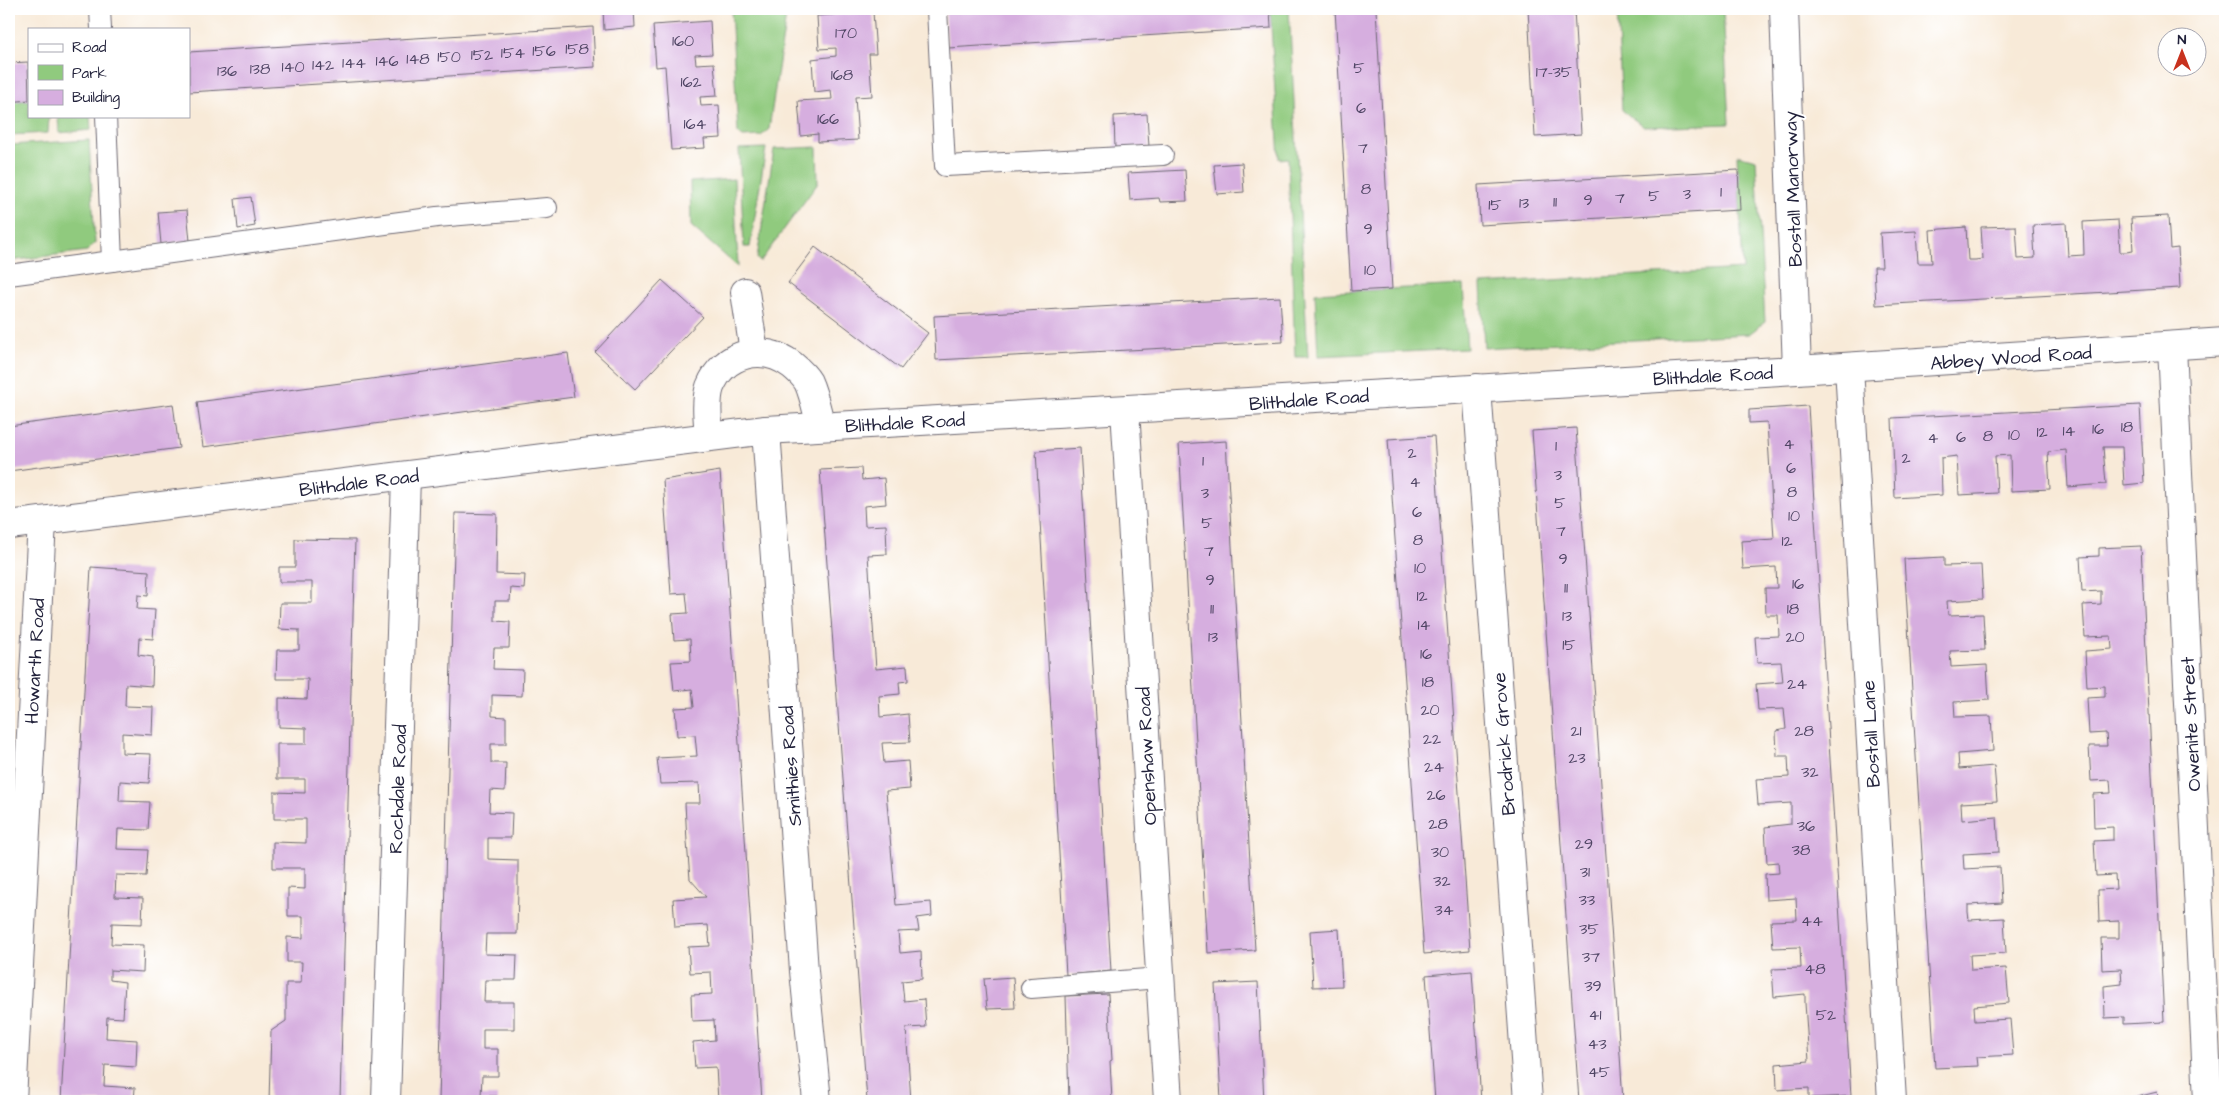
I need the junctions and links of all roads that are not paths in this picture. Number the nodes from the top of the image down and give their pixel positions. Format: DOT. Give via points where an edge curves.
graph roads {
  1 [pos="100,9"];
  2 [pos="937,9"];
  3 [pos="1784,9"];
  4 [pos="101,28"];
  5 [pos="106,118"];
  6 [pos="1163,155"];
  7 [pos="547,208"];
  8 [pos="112,261"];
  9 [pos="9,275"];
  10 [pos="746,292"];
  11 [pos="2225,342"];
  12 [pos="2172,347"];
  13 [pos="754,352"];
  14 [pos="1849,367"];
  15 [pos="1797,370"];
  16 [pos="1477,388"];
  17 [pos="1125,410"];
  18 [pos="820,426"];
  19 [pos="766,430"];
  20 [pos="709,437"];
  21 [pos="406,477"];
  22 [pos="42,521"];
  23 [pos="9,525"];
  24 [pos="1160,978"];
  25 [pos="1031,988"];
  26 [pos="12,1101"];
  27 [pos="386,1101"];
  28 [pos="817,1101"];
  29 [pos="1168,1101"];
  30 [pos="1528,1101"];
  31 [pos="1892,1101"];
  32 [pos="2208,1101"];
  1 -- 4 [label="lane"];
  2 -- 6 [label="lane" via="945,166"];
  3 -- 15 [label="street, Bostall Manorway"];
  5 -- 8 [label="lane"];
  7 -- 8 [label="lane" via="437,217"];
  8 -- 9 [label="lane"];
  10 -- 13 [label="street"];
  11 -- 12 [label="street, Abbey Wood Road"];
  12 -- 14 [label="street, Abbey Wood Road"];
  12 -- 32 [label="street, Owenite Street"];
  13 -- 18 [label="street, Blithdale Road" via="783,359 801,372 810,387"];
  13 -- 20 [label="street" via="729,362 710,389"];
  14 -- 15 [label="street, Abbey Wood Road"];
  14 -- 31 [label="street, Bostall Lane"];
  15 -- 16 [label="street, Blithdale Road"];
  16 -- 17 [label="street, Blithdale Road"];
  16 -- 30 [label="street, Brodrick Grove"];
  17 -- 18 [label="street, Blithdale Road"];
  17 -- 24 [label="street, Openshaw Road"];
  18 -- 19 [label="street, Blithdale Road"];
  19 -- 20 [label="street, Blithdale Road"];
  19 -- 28 [label="street, Smithies Road" via="804,971"];
  20 -- 21 [label="street, Blithdale Road"];
  21 -- 22 [label="street, Blithdale Road"];
  21 -- 27 [label="street, Rochdale Road"];
  22 -- 23 [label="street, Blithdale Road"];
  22 -- 26 [label="street, Howarth Road"];
  24 -- 25 [label="lane"];
  24 -- 29 [label="street, Openshaw Road"];
}
